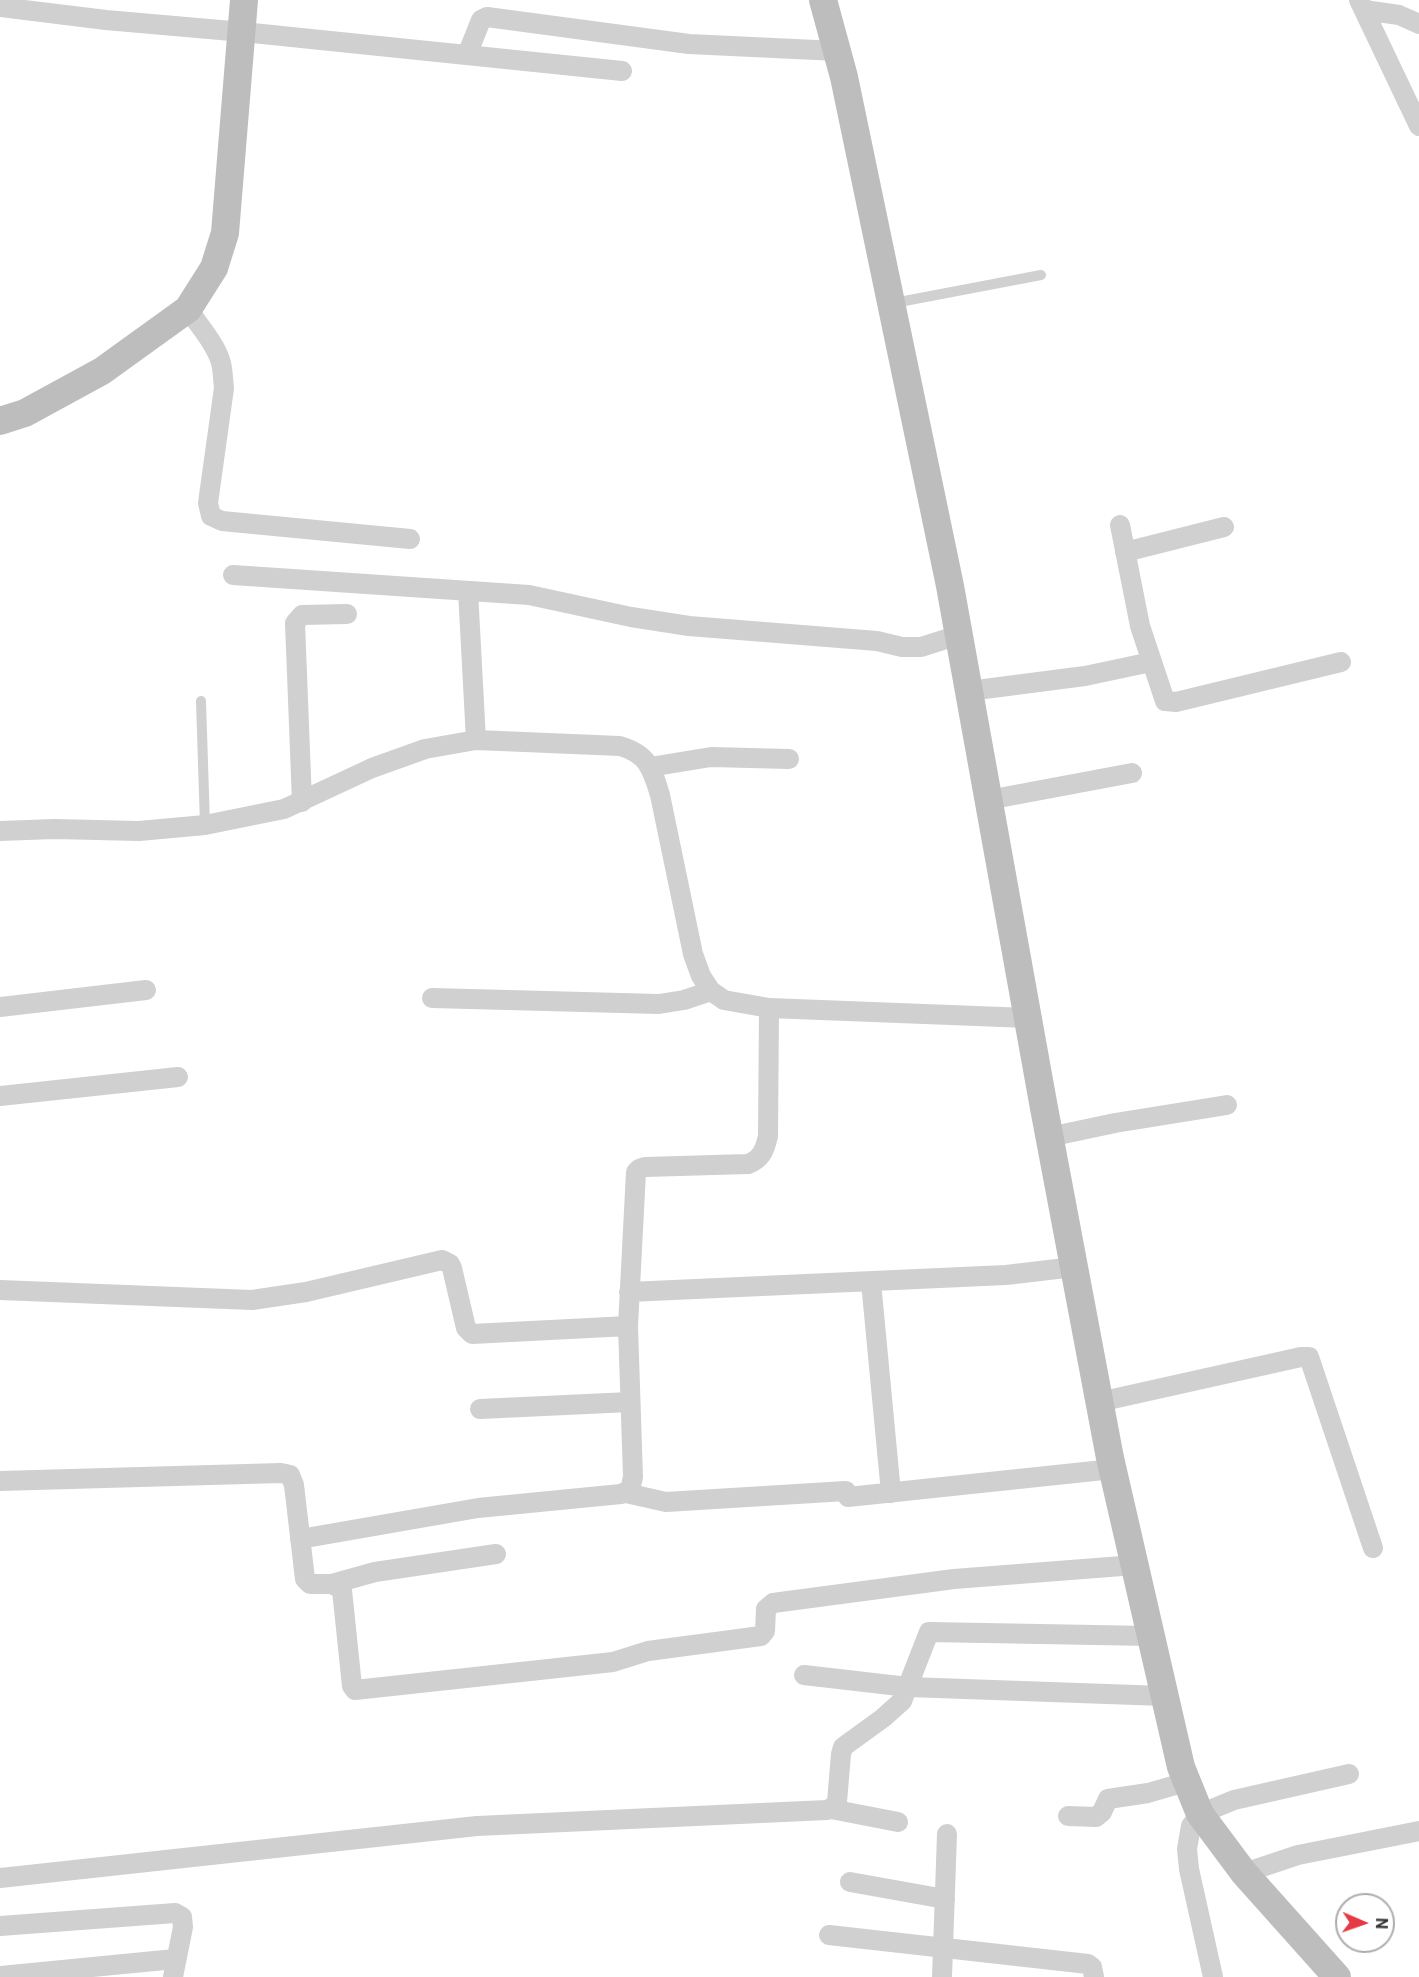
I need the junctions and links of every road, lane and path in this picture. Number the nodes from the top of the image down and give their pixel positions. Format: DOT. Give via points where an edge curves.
graph roads {
  1 [pos="244,0"];
  2 [pos="823,0"];
  3 [pos="1362,5"];
  4 [pos="0,8"];
  5 [pos="1419,24"];
  6 [pos="243,32"];
  7 [pos="837,51"];
  8 [pos="467,55"];
  9 [pos="622,71"];
  10 [pos="1419,126"];
  11 [pos="1041,275"];
  12 [pos="891,304"];
  13 [pos="188,309"];
  14 [pos="0,421"];
  15 [pos="1120,525"];
  16 [pos="1224,527"];
  17 [pos="410,539"];
  18 [pos="1125,552"];
  19 [pos="233,575"];
  20 [pos="468,591"];
  21 [pos="347,614"];
  22 [pos="959,635"];
  23 [pos="1151,662"];
  24 [pos="1341,662"];
  25 [pos="969,691"];
  26 [pos="201,700"];
  27 [pos="476,740"];
  28 [pos="789,759"];
  29 [pos="650,767"];
  30 [pos="1132,773"];
  31 [pos="988,800"];
  32 [pos="302,802"];
  33 [pos="205,825"];
  34 [pos="0,831"];
  35 [pos="146,990"];
  36 [pos="711,991"];
  37 [pos="432,998"];
  38 [pos="0,1007"];
  39 [pos="769,1008"];
  40 [pos="1028,1018"];
  41 [pos="178,1077"];
  42 [pos="0,1096"];
  43 [pos="1227,1105"];
  44 [pos="1049,1137"];
  45 [pos="1074,1267"];
  46 [pos="871,1282"];
  47 [pos="0,1290"];
  48 [pos="629,1292"];
  49 [pos="628,1326"];
  50 [pos="1099,1401"];
  51 [pos="630,1402"];
  52 [pos="480,1409"];
  53 [pos="1113,1469"];
  54 [pos="0,1481"];
  55 [pos="626,1493"];
  56 [pos="891,1493"];
  57 [pos="300,1539"];
  58 [pos="1372,1548"];
  59 [pos="496,1554"];
  60 [pos="1135,1565"];
  61 [pos="332,1584"];
  62 [pos="1150,1636"];
  63 [pos="804,1675"];
  64 [pos="908,1687"];
  65 [pos="1164,1696"];
  66 [pos="1349,1774"];
  67 [pos="1186,1782"];
  68 [pos="831,1809"];
  69 [pos="1200,1814"];
  70 [pos="1068,1815"];
  71 [pos="898,1822"];
  72 [pos="1419,1831"];
  73 [pos="947,1834"];
  74 [pos="1244,1873"];
  75 [pos="0,1878"];
  76 [pos="850,1882"];
  77 [pos="945,1899"];
  78 [pos="0,1926"];
  79 [pos="829,1935"];
  80 [pos="944,1948"];
  81 [pos="174,1968"];
  82 [pos="0,1976"];
  83 [pos="942,1977"];
  84 [pos="1094,1977"];
  85 [pos="1213,1977"];
  86 [pos="1337,1977"];
  1 -- 6 [label="street"];
  2 -- 7 [label="street"];
  3 -- 5 [label="street"];
  3 -- 10 [label="street"];
  4 -- 6 [label="street"];
  6 -- 8 [label="street"];
  6 -- 13 [label="street" via="225,233 214,268"];
  7 -- 8 [label="street" via="689,44 487,17 481,20"];
  7 -- 12 [label="street"];
  8 -- 9 [label="street"];
  11 -- 12 [label="lane"];
  12 -- 22 [label="street"];
  13 -- 14 [label="street" via="102,370 26,413"];
  13 -- 17 [label="street" via="216,352 223,375 208,503 211,516 222,521"];
  15 -- 18 [label="street"];
  16 -- 18 [label="street"];
  18 -- 23 [label="street"];
  19 -- 20 [label="street"];
  20 -- 22 [label="street" via="550,598 689,626 877,641 902,647 921,647"];
  20 -- 27 [label="street"];
  21 -- 32 [label="street" via="302,615 294,622"];
  22 -- 25 [label="street"];
  23 -- 24 [label="street" via="1161,694 1172,702"];
  23 -- 25 [label="street" via="1085,676"];
  25 -- 31 [label="street"];
  26 -- 33 [label="lane"];
  27 -- 29 [label="street" via="620,746 644,757"];
  27 -- 32 [label="street" via="425,748"];
  28 -- 29 [label="street" via="711,758"];
  29 -- 36 [label="street" via="660,795 693,954"];
  30 -- 31 [label="street"];
  31 -- 40 [label="street"];
  32 -- 33 [label="street"];
  33 -- 34 [label="street" via="139,831"];
  35 -- 38 [label="street"];
  36 -- 37 [label="street" via="658,1004"];
  36 -- 39 [label="street" via="724,1000"];
  39 -- 40 [label="street"];
  39 -- 48 [label="street" via="768,1136 762,1155 748,1164 639,1169 634,1178"];
  40 -- 44 [label="street"];
  41 -- 42 [label="street"];
  43 -- 44 [label="street"];
  44 -- 45 [label="street"];
  45 -- 46 [label="street"];
  45 -- 50 [label="street"];
  46 -- 48 [label="street"];
  46 -- 56 [label="street"];
  47 -- 49 [label="street" via="252,1300 306,1292 442,1260 452,1268 466,1328 472,1334"];
  48 -- 49 [label="street"];
  49 -- 51 [label="street"];
  50 -- 53 [label="street"];
  50 -- 58 [label="street" via="1309,1357"];
  51 -- 52 [label="street"];
  51 -- 55 [label="street" via="633,1477"];
  53 -- 56 [label="street"];
  53 -- 60 [label="street"];
  54 -- 57 [label="street" via="287,1473 294,1485"];
  55 -- 56 [label="street" via="666,1502"];
  55 -- 57 [label="street" via="478,1509"];
  57 -- 61 [label="street" via="306,1581"];
  59 -- 61 [label="street" via="375,1572"];
  60 -- 61 [label="street" via="954,1579 773,1603 766,1609 765,1632 761,1636 648,1651 613,1662 358,1690 352,1686 343,1594 339,1586"];
  60 -- 62 [label="street"];
  62 -- 64 [label="street" via="931,1631"];
  62 -- 65 [label="street"];
  63 -- 64 [label="street"];
  64 -- 65 [label="street"];
  64 -- 68 [label="street" via="895,1708 843,1747 837,1802"];
  65 -- 67 [label="street"];
  66 -- 69 [label="street" via="1252,1795"];
  67 -- 69 [label="street"];
  67 -- 70 [label="street" via="1108,1799 1101,1815 1096,1817"];
  68 -- 71 [label="street"];
  68 -- 75 [label="street" via="477,1826"];
  69 -- 74 [label="street"];
  69 -- 85 [label="street" via="1191,1826 1187,1849"];
  72 -- 74 [label="street" via="1298,1855"];
  73 -- 77 [label="street"];
  74 -- 86 [label="street"];
  76 -- 77 [label="street"];
  77 -- 80 [label="street"];
  78 -- 81 [label="street" via="175,1913 183,1921"];
  79 -- 80 [label="street"];
  80 -- 83 [label="street"];
  80 -- 84 [label="street" via="1088,1964"];
  81 -- 82 [label="street"];
}
